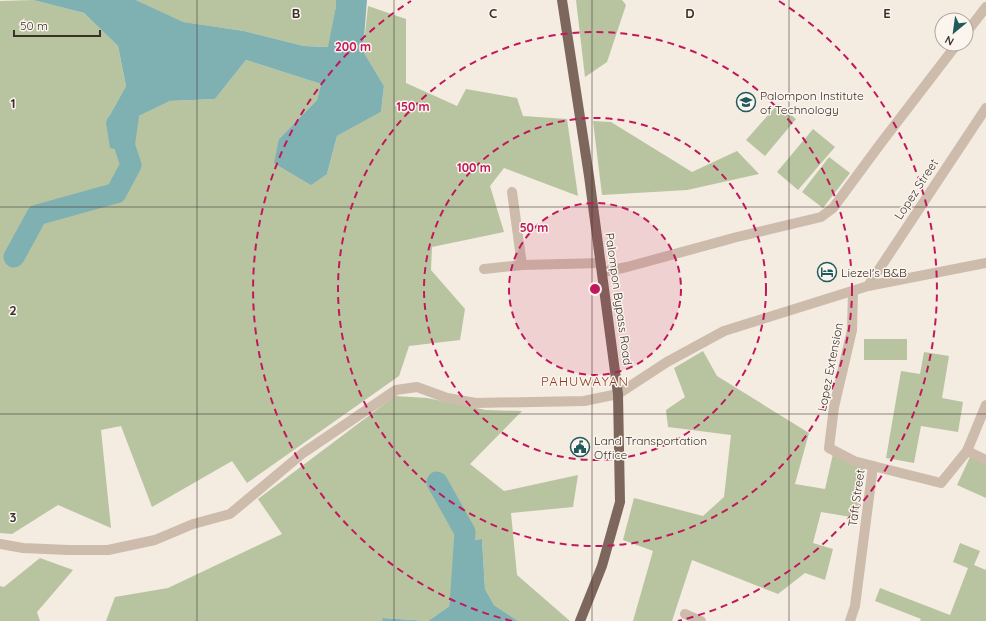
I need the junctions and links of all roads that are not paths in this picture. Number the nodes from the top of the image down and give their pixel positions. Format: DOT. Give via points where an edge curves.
graph roads {
  1 [pos="562,0"];
  2 [pos="986,7"];
  3 [pos="974,23"];
  4 [pos="951,52"];
  5 [pos="984,114"];
  6 [pos="512,192"];
  7 [pos="986,263"];
  8 [pos="522,265"];
  9 [pos="601,267"];
  10 [pos="484,269"];
  11 [pos="868,286"];
  12 [pos="853,291"];
  13 [pos="618,394"];
  14 [pos="986,405"];
  15 [pos="967,452"];
  16 [pos="986,460"];
  17 [pos="873,466"];
  18 [pos="0,544"];
  19 [pos="685,614"];
  20 [pos="580,621"];
  21 [pos="701,621"];
  22 [pos="850,621"];
  1 -- 9 [label="main road, Palompon Bypass Road"];
  2 -- 3 [label="street"];
  4 -- 9 [label="street" via="833,208 820,217 627,267"];
  5 -- 11 [label="street, Lopez Street"];
  6 -- 8 [label="street"];
  7 -- 11 [label="street"];
  8 -- 9 [label="street"];
  8 -- 10 [label="street"];
  9 -- 13 [label="main road, Palompon Bypass Road"];
  11 -- 12 [label="street"];
  12 -- 13 [label="street" via="724,331 667,362"];
  12 -- 17 [label="street, Lopez Extension" via="852,330 834,407 829,448 854,461"];
  13 -- 18 [label="street" via="584,401 476,403 447,398 417,387 396,390 303,453 230,514 193,524 155,540 108,550 53,550"];
  13 -- 20 [label="main road, Palompon Bypass Road" via="620,502 602,566"];
  14 -- 15 [label="street, Taft Street"];
  15 -- 16 [label="street"];
  15 -- 17 [label="street, Taft Street" via="941,483"];
  17 -- 22 [label="street, Taft Street"];
  19 -- 21 [label="street"];
}
